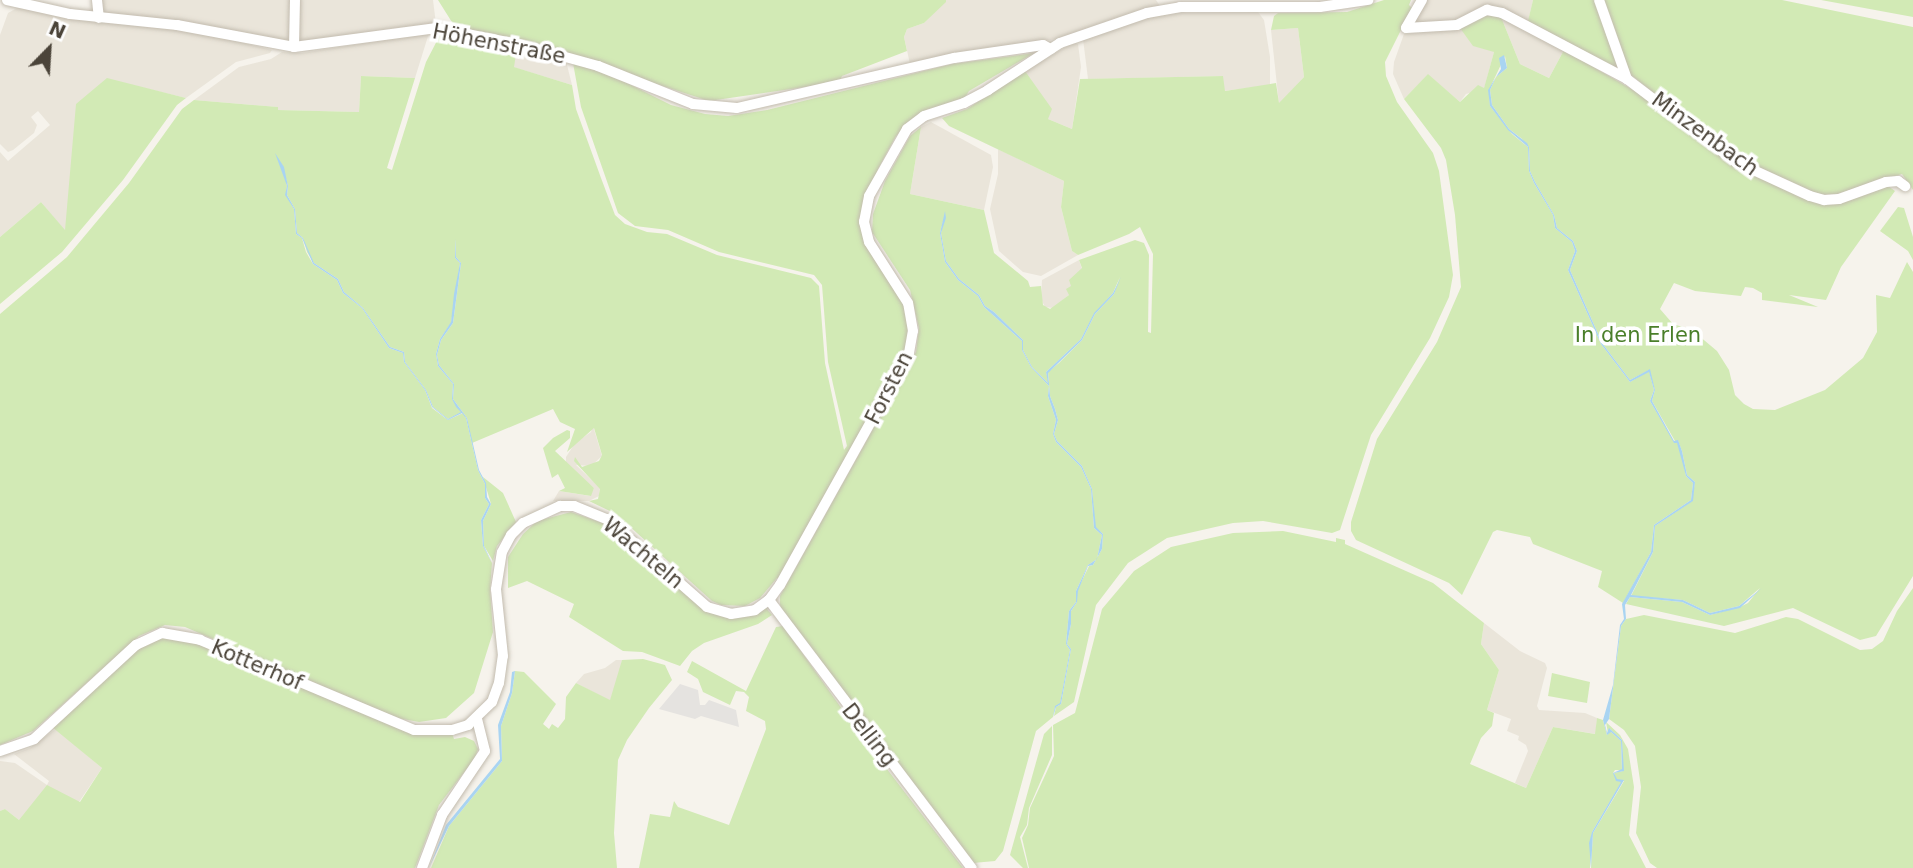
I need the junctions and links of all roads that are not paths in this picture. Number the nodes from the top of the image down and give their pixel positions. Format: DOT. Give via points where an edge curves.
graph roads {
  1 [pos="7,0"];
  2 [pos="97,0"];
  3 [pos="295,0"];
  4 [pos="1368,0"];
  5 [pos="1422,0"];
  6 [pos="1599,0"];
  7 [pos="99,19"];
  8 [pos="294,47"];
  9 [pos="1051,49"];
  10 [pos="1627,79"];
  11 [pos="819,90"];
  12 [pos="1905,186"];
  13 [pos="769,600"];
  14 [pos="477,720"];
  15 [pos="0,751"];
  16 [pos="422,868"];
  17 [pos="972,868"];
  1 -- 7 [label="street, Höhenstraße"];
  2 -- 7 [label="street"];
  3 -- 8 [label="street"];
  4 -- 9 [label="street, Forsten" via="1320,7 1168,9 1076,36"];
  5 -- 10 [label="street, Minzenbach" via="1406,28 1457,25 1494,10"];
  6 -- 10 [label="street"];
  7 -- 8 [label="street, Höhenstraße" via="177,25"];
  8 -- 11 [label="street, Höhenstraße" via="437,28 598,66 693,104 737,108"];
  9 -- 11 [label="street, Forsten" via="1043,45 954,58"];
  9 -- 13 [label="street, Forsten" via="972,99 916,122 900,137 883,167 864,212 865,232 908,303 913,331 909,353"];
  10 -- 12 [label="street, Minzenbach" via="1736,162 1810,197 1839,199 1886,182 1899,181"];
  13 -- 14 [label="street, Wachteln" via="744,613 707,607 607,519 574,506 546,510 523,523 502,552 496,589 502,667 492,702"];
  13 -- 17 [label="street, Delling"];
  14 -- 15 [label="street, Kotterhof" via="452,730 414,730 200,640 162,632 136,645 34,738"];
  14 -- 16 [label="street" via="484,740 482,761 442,815"];
}
